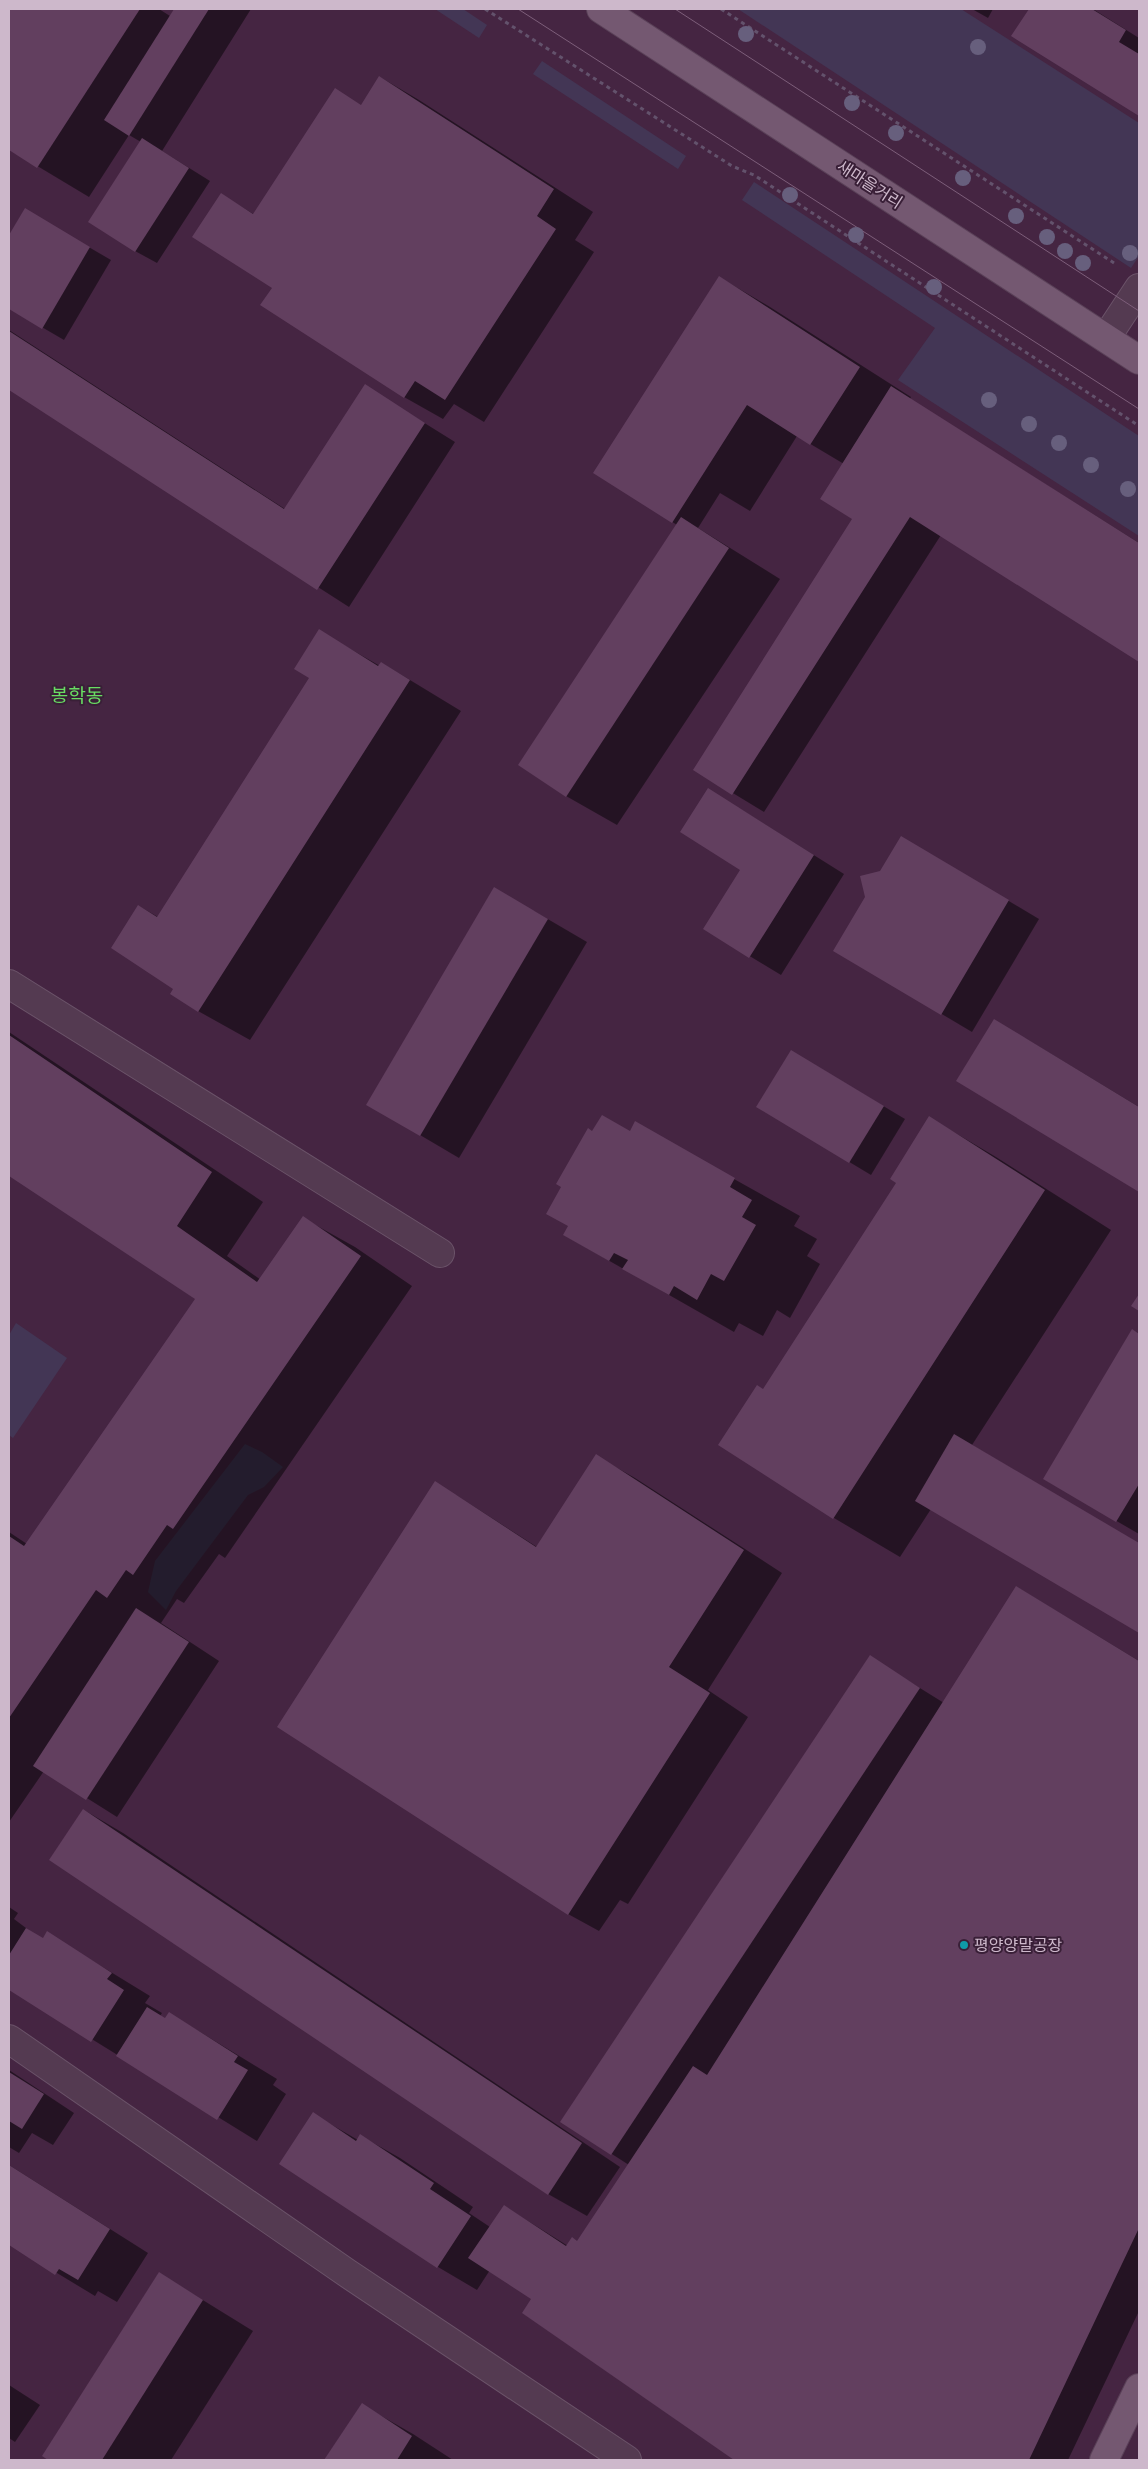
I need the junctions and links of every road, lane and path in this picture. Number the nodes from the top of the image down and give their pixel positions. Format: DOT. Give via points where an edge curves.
graph roads {
  1 [pos="485,9"];
  2 [pos="601,9"];
  3 [pos="721,9"];
  4 [pos="1131,278"];
  5 [pos="1106,338"];
  6 [pos="1139,360"];
  7 [pos="1139,426"];
  8 [pos="9,984"];
  9 [pos="440,1253"];
  10 [pos="9,2039"];
  11 [pos="1139,2388"];
  12 [pos="627,2460"];
  13 [pos="1104,2460"];
  1 -- 7 [label="path" via="732,166 754,175"];
  2 -- 5 [label="main road, 새마을거리"];
  3 -- 4 [label="path"];
  4 -- 5 [label="street"];
  5 -- 6 [label="main road, 새마을거리"];
  8 -- 9 [label="street"];
  10 -- 12 [label="street" via="347,2273"];
  11 -- 13 [label="main road"];
}
